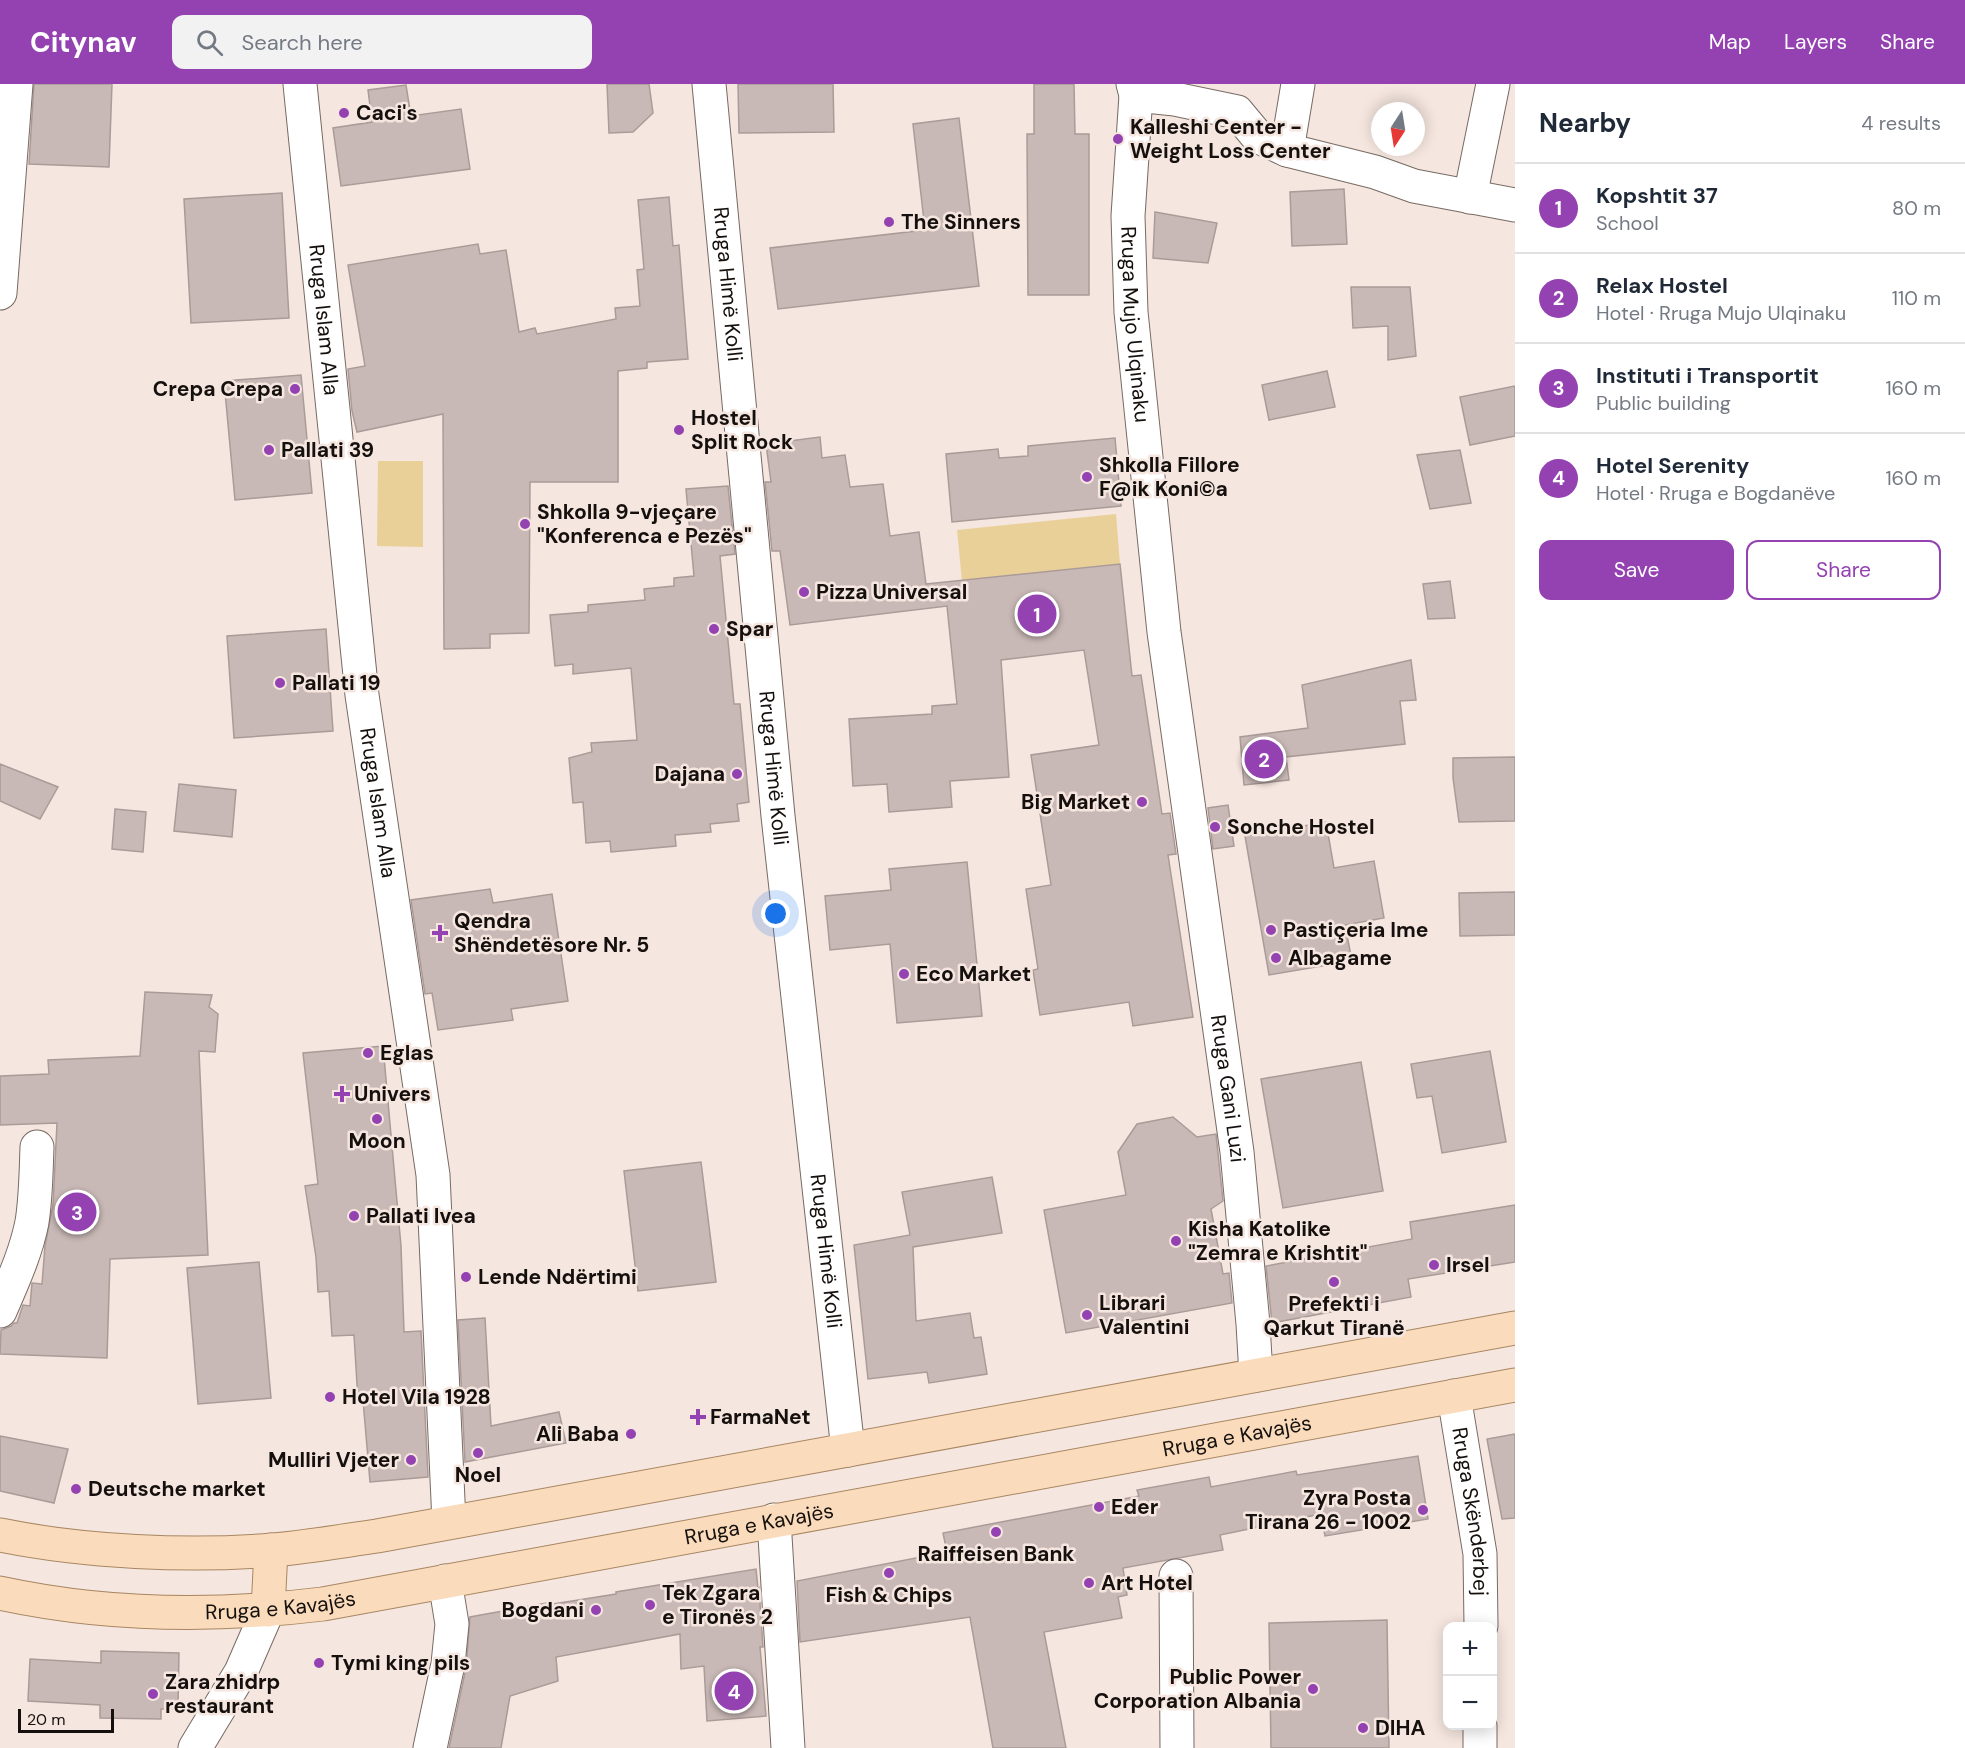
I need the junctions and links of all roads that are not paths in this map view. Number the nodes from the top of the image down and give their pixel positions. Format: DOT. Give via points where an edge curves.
graph roads {
  1 [pos="300,84"];
  2 [pos="709,84"];
  3 [pos="1298,84"];
  4 [pos="1493,84"];
  5 [pos="11,89"];
  6 [pos="1135,89"];
  7 [pos="1287,150"];
  8 [pos="1470,197"];
  9 [pos="1515,205"];
  10 [pos="0,294"];
  11 [pos="1187,804"];
  12 [pos="37,1147"];
  13 [pos="0,1311"];
  14 [pos="1515,1328"];
  15 [pos="1256,1375"];
  16 [pos="1515,1385"];
  17 [pos="1455,1396"];
  18 [pos="848,1450"];
  19 [pos="774,1520"];
  20 [pos="450,1522"];
  21 [pos="0,1535"];
  22 [pos="271,1550"];
  23 [pos="1176,1576"];
  24 [pos="445,1581"];
  25 [pos="0,1593"];
  26 [pos="268,1610"];
  27 [pos="1481,1622"];
  28 [pos="1480,1730"];
  29 [pos="195,1748"];
  30 [pos="430,1748"];
  31 [pos="788,1748"];
  32 [pos="1177,1748"];
  33 [pos="1480,1748"];
  1 -- 20 [label="street, Rruga Islam Alla" via="362,695 434,1175"];
  2 -- 18 [label="street, Rruga Himë Kolli" via="777,804"];
  3 -- 7 [label="street"];
  4 -- 8 [label="street"];
  5 -- 10 [label="street"];
  6 -- 7 [label="street" via="1237,112 1257,136"];
  6 -- 11 [label="street, Rruga Mujo Ulqinaku" via="1128,216 1131,312 1164,632"];
  7 -- 8 [label="street" via="1414,186"];
  8 -- 9 [label="street"];
  11 -- 15 [label="street, Rruga Gani Luzi" via="1237,1152"];
  12 -- 13 [label="street" via="31,1225"];
  14 -- 15 [label="main road"];
  15 -- 18 [label="main road"];
  16 -- 17 [label="main road, Rruga e Kavajës"];
  17 -- 19 [label="main road, Rruga e Kavajës"];
  17 -- 27 [label="street, Rruga Skënderbej" via="1480,1554"];
  18 -- 20 [label="main road"];
  19 -- 24 [label="main road, Rruga e Kavajës"];
  19 -- 31 [label="street"];
  20 -- 22 [label="main road"];
  21 -- 22 [label="main road" via="85,1547 185,1553"];
  22 -- 26 [label="main road"];
  23 -- 32 [label="street"];
  24 -- 26 [label="main road, Rruga e Kavajës"];
  24 -- 30 [label="street" via="452,1624 448,1664"];
  25 -- 26 [label="main road, Rruga e Kavajës" via="93,1607 184,1613"];
  26 -- 29 [label="street" via="241,1672"];
  28 -- 33 [label="street"];
}
